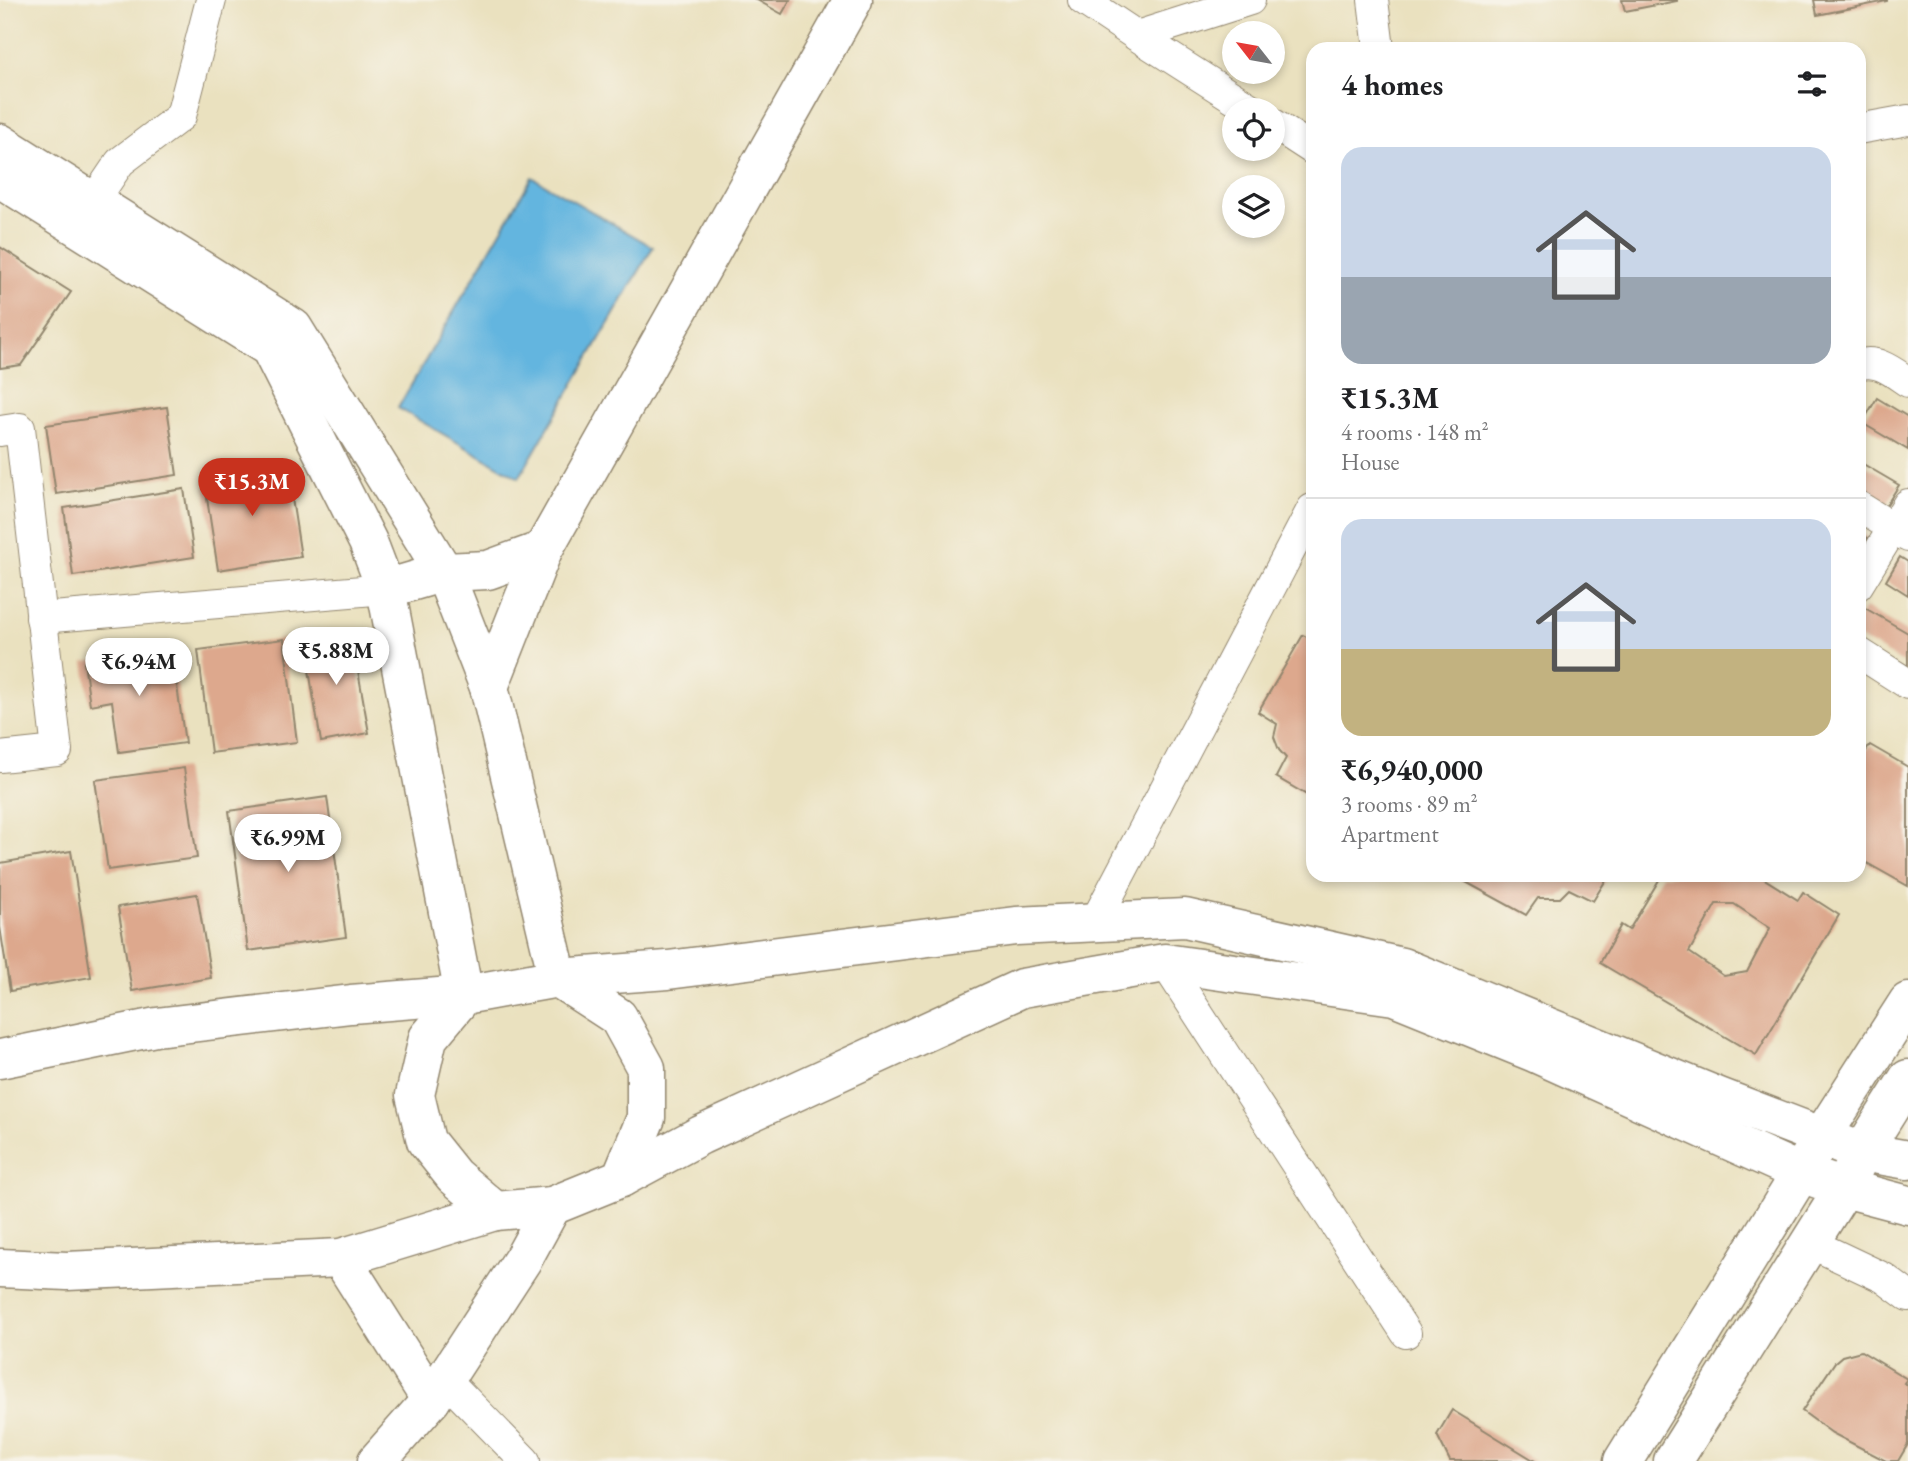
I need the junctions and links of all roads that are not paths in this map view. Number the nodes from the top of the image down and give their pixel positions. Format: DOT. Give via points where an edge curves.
graph roads {
  1 [pos="211,0"];
  2 [pos="853,0"];
  3 [pos="1083,0"];
  4 [pos="1250,0"];
  5 [pos="1373,0"];
  6 [pos="1137,36"];
  7 [pos="1378,42"];
  8 [pos="1234,98"];
  9 [pos="1908,120"];
  10 [pos="1866,128"];
  11 [pos="1285,131"];
  12 [pos="0,144"];
  13 [pos="1306,145"];
  14 [pos="0,178"];
  15 [pos="93,202"];
  16 [pos="1866,362"];
  17 [pos="1908,382"];
  18 [pos="0,431"];
  19 [pos="1866,509"];
  20 [pos="1306,520"];
  21 [pos="1903,523"];
  22 [pos="543,551"];
  23 [pos="444,572"];
  24 [pos="1866,574"];
  25 [pos="386,589"];
  26 [pos="41,618"];
  27 [pos="1866,657"];
  28 [pos="1908,684"];
  29 [pos="489,687"];
  30 [pos="0,757"];
  31 [pos="1095,922"];
  32 [pos="1165,963"];
  33 [pos="558,978"];
  34 [pos="464,995"];
  35 [pos="1908,1002"];
  36 [pos="0,1059"];
  37 [pos="1908,1079"];
  38 [pos="1822,1136"];
  39 [pos="1862,1152"];
  40 [pos="1908,1160"];
  41 [pos="1801,1173"];
  42 [pos="621,1178"];
  43 [pos="1844,1188"];
  44 [pos="1908,1205"];
  45 [pos="551,1206"];
  46 [pos="495,1211"];
  47 [pos="1808,1242"];
  48 [pos="341,1258"];
  49 [pos="0,1268"];
  50 [pos="1908,1296"];
  51 [pos="1406,1333"];
  52 [pos="438,1389"];
  53 [pos="377,1461"];
  54 [pos="525,1461"];
  55 [pos="1623,1461"];
  56 [pos="1673,1461"];
  1 -- 15 [label="street" via="181,116 120,162"];
  2 -- 22 [label="main road"];
  3 -- 6 [label="street"];
  4 -- 6 [label="street"];
  5 -- 7 [label="street"];
  6 -- 8 [label="street"];
  9 -- 10 [label="street"];
  11 -- 13 [label="street"];
  12 -- 15 [label="main road"];
  14 -- 25 [label="main road" via="270,348 368,542"];
  15 -- 23 [label="main road" via="293,328"];
  16 -- 17 [label="street" via="1882,365"];
  18 -- 26 [label="street" via="20,428"];
  19 -- 21 [label="street"];
  20 -- 31 [label="street"];
  21 -- 24 [label="street"];
  22 -- 23 [label="main road" via="488,570"];
  22 -- 29 [label="main road"];
  23 -- 25 [label="main road"];
  23 -- 29 [label="main road"];
  25 -- 26 [label="street"];
  25 -- 34 [label="main road"];
  26 -- 30 [label="street" via="57,751"];
  27 -- 28 [label="street"];
  29 -- 33 [label="main road"];
  31 -- 33 [label="main road" via="1016,926 668,970"];
  31 -- 38 [label="main road" via="1185,918 1402,967"];
  32 -- 41 [label="main road" via="1394,996 1535,1053"];
  32 -- 42 [label="main road" via="1022,988 702,1135"];
  32 -- 51 [label="street"];
  33 -- 34 [label="main road"];
  33 -- 42 [label="main road" via="618,1017 646,1068 646,1118"];
  34 -- 36 [label="main road" via="351,1003 156,1027"];
  34 -- 46 [label="main road" via="428,1038 415,1096 426,1141 454,1177"];
  35 -- 38 [label="main road"];
  37 -- 39 [label="main road"];
  38 -- 39 [label="main road"];
  38 -- 41 [label="main road"];
  39 -- 40 [label="main road"];
  39 -- 43 [label="main road"];
  41 -- 43 [label="main road"];
  41 -- 55 [label="main road"];
  42 -- 45 [label="main road"];
  43 -- 44 [label="main road"];
  43 -- 47 [label="main road"];
  45 -- 46 [label="main road"];
  45 -- 52 [label="main road" via="523,1259"];
  46 -- 48 [label="main road"];
  47 -- 50 [label="street" via="1885,1278"];
  47 -- 56 [label="main road"];
  48 -- 49 [label="main road" via="67,1271"];
  48 -- 52 [label="main road"];
  52 -- 53 [label="main road"];
  52 -- 54 [label="street"];
}
